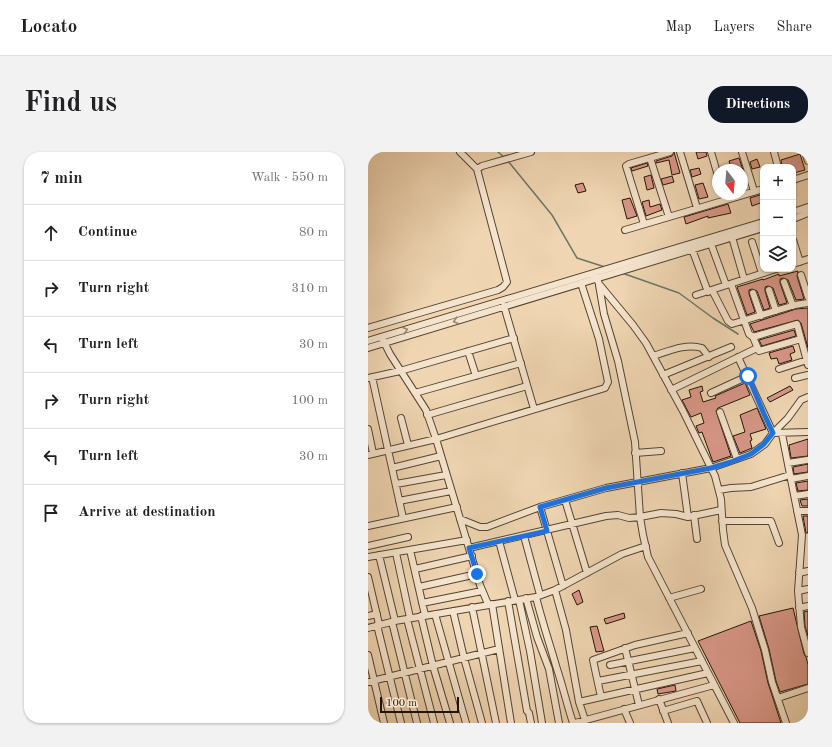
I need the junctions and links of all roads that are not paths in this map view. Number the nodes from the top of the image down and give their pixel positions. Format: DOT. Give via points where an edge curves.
graph roads {
  1 [pos="460,152"];
  2 [pos="531,152"];
  3 [pos="670,152"];
  4 [pos="680,152"];
  5 [pos="711,152"];
  6 [pos="742,152"];
  7 [pos="774,152"];
  8 [pos="805,152"];
  9 [pos="650,158"];
  10 [pos="808,161"];
  11 [pos="714,164"];
  12 [pos="777,164"];
  13 [pos="477,169"];
  14 [pos="808,175"];
  15 [pos="796,179"];
  16 [pos="760,189"];
  17 [pos="754,191"];
  18 [pos="748,192"];
  19 [pos="717,200"];
  20 [pos="808,207"];
  21 [pos="697,208"];
  22 [pos="796,211"];
  23 [pos="808,213"];
  24 [pos="669,217"];
  25 [pos="796,218"];
  26 [pos="760,223"];
  27 [pos="644,224"];
  28 [pos="760,229"];
  29 [pos="625,230"];
  30 [pos="732,237"];
  31 [pos="752,242"];
  32 [pos="710,244"];
  33 [pos="692,249"];
  34 [pos="796,249"];
  35 [pos="808,259"];
  36 [pos="800,262"];
  37 [pos="796,263"];
  38 [pos="621,268"];
  39 [pos="766,272"];
  40 [pos="762,273"];
  41 [pos="801,275"];
  42 [pos="598,277"];
  43 [pos="744,279"];
  44 [pos="784,282"];
  45 [pos="581,283"];
  46 [pos="729,284"];
  47 [pos="769,290"];
  48 [pos="710,291"];
  49 [pos="753,293"];
  50 [pos="696,295"];
  51 [pos="808,297"];
  52 [pos="808,303"];
  53 [pos="504,306"];
  54 [pos="793,306"];
  55 [pos="776,311"];
  56 [pos="761,316"];
  57 [pos="745,321"];
  58 [pos="368,328"];
  59 [pos="752,337"];
  60 [pos="514,338"];
  61 [pos="800,339"];
  62 [pos="383,340"];
  63 [pos="368,341"];
  64 [pos="731,347"];
  65 [pos="368,348"];
  66 [pos="758,348"];
  67 [pos="468,351"];
  68 [pos="653,356"];
  69 [pos="709,357"];
  70 [pos="738,357"];
  71 [pos="807,362"];
  72 [pos="521,363"];
  73 [pos="779,369"];
  74 [pos="400,371"];
  75 [pos="663,374"];
  76 [pos="808,375"];
  77 [pos="476,376"];
  78 [pos="748,376"];
  79 [pos="370,378"];
  80 [pos="795,378"];
  81 [pos="527,386"];
  82 [pos="671,390"];
  83 [pos="415,393"];
  84 [pos="710,393"];
  85 [pos="808,397"];
  86 [pos="534,409"];
  87 [pos="720,412"];
  88 [pos="427,415"];
  89 [pos="401,418"];
  90 [pos="368,429"];
  91 [pos="808,432"];
  92 [pos="773,433"];
  93 [pos="782,434"];
  94 [pos="436,439"];
  95 [pos="408,445"];
  96 [pos="388,450"];
  97 [pos="661,451"];
  98 [pos="636,453"];
  99 [pos="371,454"];
  100 [pos="441,456"];
  101 [pos="737,460"];
  102 [pos="807,460"];
  103 [pos="788,463"];
  104 [pos="392,468"];
  105 [pos="711,468"];
  106 [pos="682,473"];
  107 [pos="446,475"];
  108 [pos="808,476"];
  109 [pos="791,477"];
  110 [pos="637,481"];
  111 [pos="396,484"];
  112 [pos="719,490"];
  113 [pos="451,491"];
  114 [pos="808,494"];
  115 [pos="794,496"];
  116 [pos="565,500"];
  117 [pos="400,501"];
  118 [pos="457,507"];
  119 [pos="540,507"];
  120 [pos="721,510"];
  121 [pos="797,511"];
  122 [pos="808,511"];
  123 [pos="691,516"];
  124 [pos="640,517"];
  125 [pos="403,518"];
  126 [pos="460,519"];
  127 [pos="722,521"];
  128 [pos="573,524"];
  129 [pos="368,526"];
  130 [pos="547,531"];
  131 [pos="805,534"];
  132 [pos="524,536"];
  133 [pos="408,537"];
  134 [pos="697,539"];
  135 [pos="467,540"];
  136 [pos="499,541"];
  137 [pos="779,543"];
  138 [pos="368,546"];
  139 [pos="646,546"];
  140 [pos="469,548"];
  141 [pos="410,550"];
  142 [pos="396,553"];
  143 [pos="379,555"];
  144 [pos="472,556"];
  145 [pos="368,557"];
  146 [pos="415,569"];
  147 [pos="808,571"];
  148 [pos="587,573"];
  149 [pos="799,573"];
  150 [pos="477,574"];
  151 [pos="368,578"];
  152 [pos="563,586"];
  153 [pos="418,587"];
  154 [pos="702,589"];
  155 [pos="808,589"];
  156 [pos="555,590"];
  157 [pos="482,591"];
  158 [pos="798,591"];
  159 [pos="370,596"];
  160 [pos="538,596"];
  161 [pos="526,598"];
  162 [pos="669,598"];
  163 [pos="517,600"];
  164 [pos="508,601"];
  165 [pos="422,603"];
  166 [pos="490,604"];
  167 [pos="808,606"];
  168 [pos="472,607"];
  169 [pos="799,608"];
  170 [pos="453,611"];
  171 [pos="377,614"];
  172 [pos="435,614"];
  173 [pos="368,616"];
  174 [pos="423,616"];
  175 [pos="409,618"];
  176 [pos="393,621"];
  177 [pos="378,625"];
  178 [pos="808,625"];
  179 [pos="801,626"];
  180 [pos="368,628"];
  181 [pos="688,633"];
  182 [pos="807,644"];
  183 [pos="625,648"];
  184 [pos="695,648"];
  185 [pos="499,649"];
  186 [pos="808,652"];
  187 [pos="481,654"];
  188 [pos="368,655"];
  189 [pos="464,658"];
  190 [pos="628,661"];
  191 [pos="702,661"];
  192 [pos="448,662"];
  193 [pos="610,665"];
  194 [pos="433,666"];
  195 [pos="420,669"];
  196 [pos="405,673"];
  197 [pos="708,673"];
  198 [pos="631,675"];
  199 [pos="390,677"];
  200 [pos="598,681"];
  201 [pos="371,682"];
  202 [pos="714,685"];
  203 [pos="635,688"];
  204 [pos="808,688"];
  205 [pos="601,696"];
  206 [pos="778,698"];
  207 [pos="659,699"];
  208 [pos="580,702"];
  209 [pos="639,705"];
  210 [pos="624,709"];
  211 [pos="663,711"];
  212 [pos="590,720"];
  213 [pos="384,723"];
  214 [pos="401,723"];
  215 [pos="417,723"];
  216 [pos="434,723"];
  217 [pos="450,723"];
  218 [pos="466,723"];
  219 [pos="482,723"];
  220 [pos="496,723"];
  221 [pos="511,723"];
  222 [pos="531,723"];
  223 [pos="542,723"];
  224 [pos="559,723"];
  225 [pos="574,723"];
  226 [pos="630,723"];
  227 [pos="668,723"];
  228 [pos="707,723"];
  229 [pos="734,723"];
  230 [pos="786,723"];
  1 -- 13 [label="street"];
  2 -- 13 [label="street"];
  3 -- 9 [label="street"];
  4 -- 21 [label="street"];
  5 -- 11 [label="street"];
  6 -- 17 [label="street"];
  7 -- 12 [label="street"];
  8 -- 10 [label="street"];
  9 -- 24 [label="street"];
  9 -- 27 [label="street" via="626,166"];
  13 -- 58 [label="street" via="507,282 498,290"];
  14 -- 15 [label="street"];
  16 -- 17 [label="street"];
  17 -- 18 [label="street"];
  19 -- 21 [label="street"];
  20 -- 22 [label="street"];
  21 -- 24 [label="street"];
  23 -- 25 [label="street"];
  24 -- 27 [label="street"];
  26 -- 38 [label="street"];
  27 -- 29 [label="street"];
  28 -- 30 [label="street"];
  30 -- 32 [label="street"];
  30 -- 43 [label="street"];
  31 -- 40 [label="street"];
  32 -- 33 [label="street"];
  32 -- 46 [label="street"];
  33 -- 38 [label="street"];
  33 -- 48 [label="street"];
  34 -- 36 [label="street"];
  35 -- 36 [label="street"];
  36 -- 37 [label="street"];
  38 -- 42 [label="street"];
  39 -- 40 [label="street"];
  40 -- 43 [label="street"];
  41 -- 51 [label="street"];
  42 -- 45 [label="street"];
  62 -- 42 [label="street, one-way"];
  42 -- 68 [label="street"];
  42 -- 98 [label="street"];
  43 -- 46 [label="street"];
  44 -- 54 [label="street"];
  45 -- 53 [label="street"];
  45 -- 86 [label="street" via="599,339 607,386"];
  46 -- 48 [label="street"];
  46 -- 57 [label="street"];
  47 -- 55 [label="street"];
  48 -- 50 [label="street"];
  48 -- 57 [label="street" via="728,321 732,324"];
  49 -- 56 [label="street"];
  52 -- 54 [label="street"];
  53 -- 60 [label="street"];
  53 -- 62 [label="street, one-way"];
  54 -- 55 [label="street"];
  55 -- 56 [label="street"];
  56 -- 57 [label="street"];
  57 -- 59 [label="street"];
  59 -- 61 [label="street" via="797,324"];
  59 -- 66 [label="street"];
  60 -- 67 [label="street"];
  60 -- 72 [label="street"];
  61 -- 66 [label="street" via="759,351"];
  61 -- 71 [label="street"];
  62 -- 63 [label="street"];
  62 -- 65 [label="street"];
  62 -- 74 [label="street"];
  64 -- 69 [label="street"];
  66 -- 70 [label="street"];
  67 -- 74 [label="street"];
  67 -- 77 [label="street"];
  68 -- 69 [label="street" via="690,346 702,348"];
  68 -- 75 [label="street"];
  69 -- 75 [label="street"];
  70 -- 78 [label="street"];
  70 -- 82 [label="street"];
  71 -- 73 [label="street"];
  72 -- 77 [label="street"];
  72 -- 81 [label="street"];
  74 -- 79 [label="street"];
  74 -- 83 [label="street"];
  75 -- 82 [label="street"];
  76 -- 80 [label="street"];
  77 -- 83 [label="street"];
  78 -- 84 [label="street"];
  78 -- 92 [label="street"];
  79 -- 96 [label="street"];
  81 -- 86 [label="street"];
  81 -- 88 [label="street"];
  82 -- 105 [label="street"];
  83 -- 88 [label="street"];
  85 -- 92 [label="street" via="801,400"];
  86 -- 94 [label="street"];
  87 -- 101 [label="street"];
  88 -- 94 [label="street"];
  89 -- 95 [label="street"];
  90 -- 99 [label="street"];
  91 -- 93 [label="street"];
  92 -- 93 [label="street"];
  92 -- 101 [label="street" via="751,454"];
  93 -- 103 [label="street"];
  94 -- 95 [label="street"];
  94 -- 100 [label="street"];
  95 -- 96 [label="street"];
  96 -- 99 [label="street"];
  96 -- 104 [label="street"];
  97 -- 98 [label="street"];
  98 -- 110 [label="street"];
  100 -- 104 [label="street"];
  100 -- 107 [label="street"];
  101 -- 105 [label="street"];
  102 -- 103 [label="street"];
  103 -- 109 [label="street"];
  104 -- 111 [label="street"];
  105 -- 106 [label="street"];
  105 -- 112 [label="street"];
  106 -- 110 [label="street"];
  106 -- 123 [label="street" via="684,496"];
  107 -- 111 [label="street"];
  107 -- 113 [label="street"];
  108 -- 109 [label="street"];
  109 -- 112 [label="street" via="755,487"];
  109 -- 115 [label="street"];
  110 -- 116 [label="street"];
  110 -- 124 [label="street"];
  111 -- 117 [label="street"];
  112 -- 120 [label="street"];
  113 -- 117 [label="street"];
  113 -- 118 [label="street"];
  114 -- 115 [label="street"];
  115 -- 121 [label="street"];
  116 -- 119 [label="street"];
  116 -- 128 [label="street"];
  117 -- 125 [label="street"];
  118 -- 125 [label="street"];
  118 -- 126 [label="street"];
  119 -- 126 [label="street" via="487,527"];
  119 -- 130 [label="street"];
  120 -- 123 [label="street"];
  120 -- 127 [label="street"];
  121 -- 122 [label="street"];
  121 -- 131 [label="street"];
  123 -- 124 [label="street" via="661,513"];
  123 -- 134 [label="street"];
  124 -- 128 [label="street" via="606,516"];
  124 -- 139 [label="street"];
  125 -- 129 [label="street"];
  126 -- 135 [label="street"];
  127 -- 137 [label="street" via="771,520"];
  127 -- 206 [label="street" via="725,545 752,608"];
  128 -- 130 [label="street"];
  128 -- 148 [label="street"];
  130 -- 132 [label="street"];
  130 -- 152 [label="street"];
  131 -- 149 [label="street"];
  132 -- 136 [label="street"];
  132 -- 160 [label="street"];
  133 -- 138 [label="street"];
  135 -- 140 [label="street"];
  135 -- 141 [label="street"];
  136 -- 140 [label="street"];
  136 -- 163 [label="street"];
  139 -- 148 [label="street" via="622,554"];
  139 -- 162 [label="street" via="648,557"];
  140 -- 144 [label="street"];
  141 -- 142 [label="street"];
  141 -- 146 [label="street"];
  142 -- 143 [label="street"];
  142 -- 175 [label="street"];
  143 -- 145 [label="street"];
  143 -- 176 [label="street"];
  144 -- 146 [label="street"];
  144 -- 150 [label="street"];
  146 -- 153 [label="street"];
  147 -- 149 [label="street"];
  148 -- 152 [label="street"];
  149 -- 158 [label="street"];
  150 -- 153 [label="street"];
  150 -- 157 [label="street"];
  151 -- 159 [label="street"];
  152 -- 156 [label="street"];
  153 -- 165 [label="street"];
  154 -- 162 [label="street"];
  155 -- 158 [label="street"];
  156 -- 160 [label="street"];
  156 -- 208 [label="street" via="566,630"];
  157 -- 165 [label="street"];
  157 -- 166 [label="street"];
  158 -- 169 [label="street"];
  159 -- 171 [label="street"];
  160 -- 161 [label="street"];
  160 -- 225 [label="street" via="544,629"];
  161 -- 163 [label="street"];
  161 -- 224 [label="street" via="536,637 549,669"];
  162 -- 181 [label="street"];
  163 -- 164 [label="street"];
  163 -- 223 [label="street" via="530,651"];
  164 -- 166 [label="street"];
  164 -- 222 [label="street"];
  165 -- 174 [label="street"];
  166 -- 168 [label="street"];
  166 -- 185 [label="street"];
  167 -- 169 [label="street"];
  168 -- 170 [label="street"];
  168 -- 187 [label="street"];
  169 -- 179 [label="street"];
  170 -- 172 [label="street"];
  170 -- 189 [label="street"];
  171 -- 173 [label="street"];
  171 -- 177 [label="street"];
  172 -- 174 [label="street"];
  172 -- 192 [label="street"];
  174 -- 175 [label="street"];
  174 -- 194 [label="street"];
  175 -- 176 [label="street"];
  175 -- 195 [label="street"];
  176 -- 177 [label="street"];
  176 -- 196 [label="street"];
  177 -- 180 [label="street"];
  177 -- 199 [label="street"];
  178 -- 179 [label="street"];
  179 -- 182 [label="street"];
  181 -- 183 [label="street"];
  181 -- 184 [label="street"];
  182 -- 186 [label="street"];
  183 -- 190 [label="street"];
  183 -- 200 [label="street" via="593,660"];
  184 -- 190 [label="street"];
  184 -- 191 [label="street"];
  185 -- 187 [label="street"];
  185 -- 221 [label="street"];
  187 -- 189 [label="street"];
  187 -- 220 [label="street"];
  188 -- 201 [label="street"];
  189 -- 192 [label="street"];
  189 -- 219 [label="street"];
  190 -- 193 [label="street"];
  190 -- 198 [label="street"];
  191 -- 197 [label="street"];
  191 -- 198 [label="street"];
  192 -- 194 [label="street"];
  192 -- 218 [label="street"];
  194 -- 195 [label="street"];
  194 -- 217 [label="street"];
  195 -- 196 [label="street"];
  195 -- 216 [label="street"];
  196 -- 199 [label="street"];
  196 -- 215 [label="street"];
  197 -- 202 [label="street"];
  197 -- 203 [label="street"];
  198 -- 200 [label="street"];
  198 -- 203 [label="street"];
  199 -- 201 [label="street"];
  199 -- 214 [label="street"];
  200 -- 205 [label="street"];
  201 -- 213 [label="street"];
  202 -- 207 [label="street"];
  202 -- 229 [label="street"];
  203 -- 205 [label="street"];
  203 -- 209 [label="street"];
  204 -- 206 [label="street"];
  205 -- 208 [label="street"];
  206 -- 230 [label="street"];
  207 -- 209 [label="street"];
  207 -- 211 [label="street"];
  208 -- 212 [label="street"];
  209 -- 210 [label="street"];
  210 -- 212 [label="street"];
  210 -- 226 [label="street"];
  211 -- 227 [label="street"];
  211 -- 228 [label="street" via="697,701"];
  212 -- 225 [label="street"];
}
